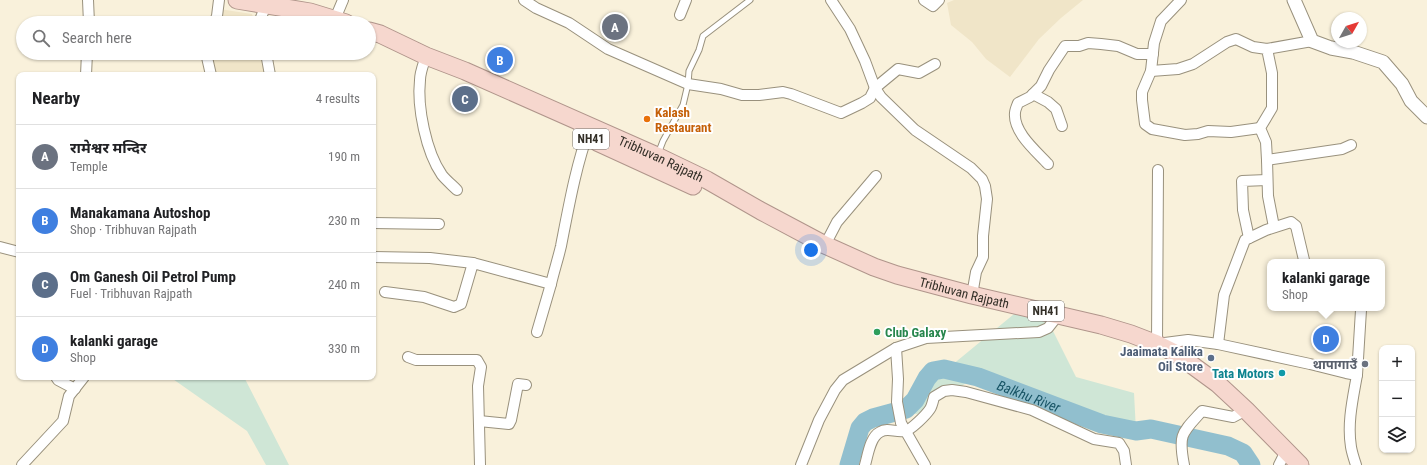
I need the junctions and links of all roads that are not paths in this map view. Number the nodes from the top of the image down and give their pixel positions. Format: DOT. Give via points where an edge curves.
graph roads {
  1 [pos="88,0"];
  2 [pos="218,0"];
  3 [pos="237,0"];
  4 [pos="343,0"];
  5 [pos="524,0"];
  6 [pos="686,0"];
  7 [pos="750,0"];
  8 [pos="831,0"];
  9 [pos="924,0"];
  10 [pos="939,0"];
  11 [pos="1181,0"];
  12 [pos="1294,0"];
  13 [pos="267,2"];
  14 [pos="680,15"];
  15 [pos="89,16"];
  16 [pos="217,16"];
  17 [pos="262,16"];
  18 [pos="323,16"];
  19 [pos="341,16"];
  20 [pos="376,33"];
  21 [pos="1312,41"];
  22 [pos="1267,48"];
  23 [pos="1153,54"];
  24 [pos="426,56"];
  25 [pos="87,60"];
  26 [pos="208,60"];
  27 [pos="267,60"];
  28 [pos="935,64"];
  29 [pos="1151,71"];
  30 [pos="86,72"];
  31 [pos="210,72"];
  32 [pos="269,72"];
  33 [pos="688,84"];
  34 [pos="875,88"];
  35 [pos="1033,94"];
  36 [pos="1427,117"];
  37 [pos="1062,126"];
  38 [pos="1260,128"];
  39 [pos="588,132"];
  40 [pos="1351,146"];
  41 [pos="1267,160"];
  42 [pos="654,162"];
  43 [pos="1048,164"];
  44 [pos="1158,170"];
  45 [pos="876,176"];
  46 [pos="1267,180"];
  47 [pos="457,190"];
  48 [pos="376,223"];
  49 [pos="439,224"];
  50 [pos="1274,227"];
  51 [pos="1249,238"];
  52 [pos="826,245"];
  53 [pos="0,247"];
  54 [pos="16,251"];
  55 [pos="376,257"];
  56 [pos="1304,259"];
  57 [pos="473,263"];
  58 [pos="551,284"];
  59 [pos="385,292"];
  60 [pos="972,295"];
  61 [pos="1361,311"];
  62 [pos="1059,314"];
  63 [pos="537,332"];
  64 [pos="1157,344"];
  65 [pos="1218,344"];
  66 [pos="896,348"];
  67 [pos="408,356"];
  68 [pos="1357,375"];
  69 [pos="58,380"];
  70 [pos="82,380"];
  71 [pos="526,385"];
  72 [pos="74,389"];
  73 [pos="1246,410"];
  74 [pos="479,421"];
  75 [pos="903,427"];
  76 [pos="1282,458"];
  77 [pos="22,465"];
  78 [pos="480,465"];
  79 [pos="801,465"];
  80 [pos="865,465"];
  81 [pos="925,465"];
  82 [pos="1126,465"];
  83 [pos="1184,465"];
  84 [pos="1300,465"];
  85 [pos="1356,465"];
  1 -- 15 [label="street"];
  2 -- 16 [label="street"];
  3 -- 13 [label="highway"];
  4 -- 19 [label="street"];
  5 -- 33 [label="street" via="569,23 608,49"];
  6 -- 14 [label="street"];
  7 -- 33 [label="lane" via="703,36 688,71"];
  8 -- 34 [label="street" via="850,29"];
  9 -- 10 [label="street" via="933,6"];
  11 -- 23 [label="street" via="1162,21"];
  12 -- 21 [label="street"];
  13 -- 17 [label="street"];
  13 -- 18 [label="highway"];
  20 -- 24 [label="highway, Tribhuvan Rajpath / NH41"];
  21 -- 22 [label="street"];
  21 -- 36 [label="street" via="1383,62 1402,84 1411,101"];
  22 -- 29 [label="street" via="1253,47 1236,39 1227,42 1194,64 1178,69"];
  22 -- 38 [label="street" via="1272,73 1272,108"];
  23 -- 29 [label="street"];
  23 -- 35 [label="street" via="1137,54 1118,46 1101,44 1065,46 1041,86"];
  24 -- 39 [label="highway, Tribhuvan Rajpath / NH41" via="465,80"];
  24 -- 47 [label="street" via="420,78 419,103 425,133 430,153 442,175"];
  25 -- 30 [label="street"];
  26 -- 31 [label="street"];
  27 -- 32 [label="street"];
  28 -- 34 [label="street" via="919,73 898,69"];
  29 -- 38 [label="street" via="1142,92 1142,100 1146,124 1152,129 1185,135"];
  33 -- 34 [label="street" via="742,95 783,92 841,112 870,98"];
  33 -- 42 [label="lane" via="684,105"];
  34 -- 60 [label="street" via="915,130 971,168 982,179 987,199 982,257"];
  35 -- 37 [label="street" via="1056,109"];
  35 -- 43 [label="street" via="1018,103 1015,113 1017,123 1023,137"];
  38 -- 41 [label="street" via="1266,142"];
  39 -- 42 [label="highway, Tribhuvan Rajpath / NH41"];
  39 -- 58 [label="street" via="576,170"];
  40 -- 41 [label="street"];
  41 -- 46 [label="street"];
  42 -- 52 [label="highway, Tribhuvan Rajpath / NH41" via="727,201 761,211"];
  44 -- 64 [label="street"];
  45 -- 52 [label="street" via="837,222"];
  46 -- 50 [label="street"];
  46 -- 51 [label="street" via="1242,180 1243,210"];
  48 -- 49 [label="street"];
  50 -- 51 [label="street"];
  50 -- 56 [label="street" via="1294,223"];
  51 -- 65 [label="street" via="1245,240 1224,295"];
  52 -- 60 [label="highway, Tribhuvan Rajpath / NH41" via="897,275"];
  53 -- 54 [label="street"];
  55 -- 57 [label="street" via="430,258"];
  57 -- 58 [label="street"];
  57 -- 59 [label="street" via="461,304 458,306 424,297"];
  58 -- 63 [label="street"];
  60 -- 62 [label="highway, Tribhuvan Rajpath / NH41"];
  61 -- 68 [label="street"];
  62 -- 64 [label="highway, Tribhuvan Rajpath / NH41"];
  62 -- 66 [label="street" via="1048,328 1039,332 926,338"];
  64 -- 65 [label="street" via="1188,340"];
  64 -- 73 [label="highway, Tribhuvan Rajpath / NH41" via="1196,367"];
  65 -- 68 [label="street"];
  66 -- 75 [label="street" via="897,402"];
  66 -- 79 [label="street" via="843,380 819,420"];
  67 -- 74 [label="street" via="416,360 477,360 481,367 478,386"];
  68 -- 85 [label="street" via="1350,424 1351,447"];
  69 -- 72 [label="street"];
  70 -- 72 [label="street"];
  71 -- 74 [label="street" via="518,384 509,424"];
  72 -- 77 [label="street" via="69,396 63,421"];
  73 -- 76 [label="highway, Tribhuvan Rajpath / NH41"];
  73 -- 83 [label="street" via="1233,417 1202,410 1184,430 1180,446"];
  74 -- 78 [label="street"];
  75 -- 80 [label="street" via="880,431 876,435"];
  75 -- 81 [label="street"];
  75 -- 82 [label="street" via="910,429 930,408 934,397 944,391 966,392 1032,410 1094,439 1119,443 1124,451"];
  76 -- 84 [label="highway, Tribhuvan Rajpath / NH41"];
}
